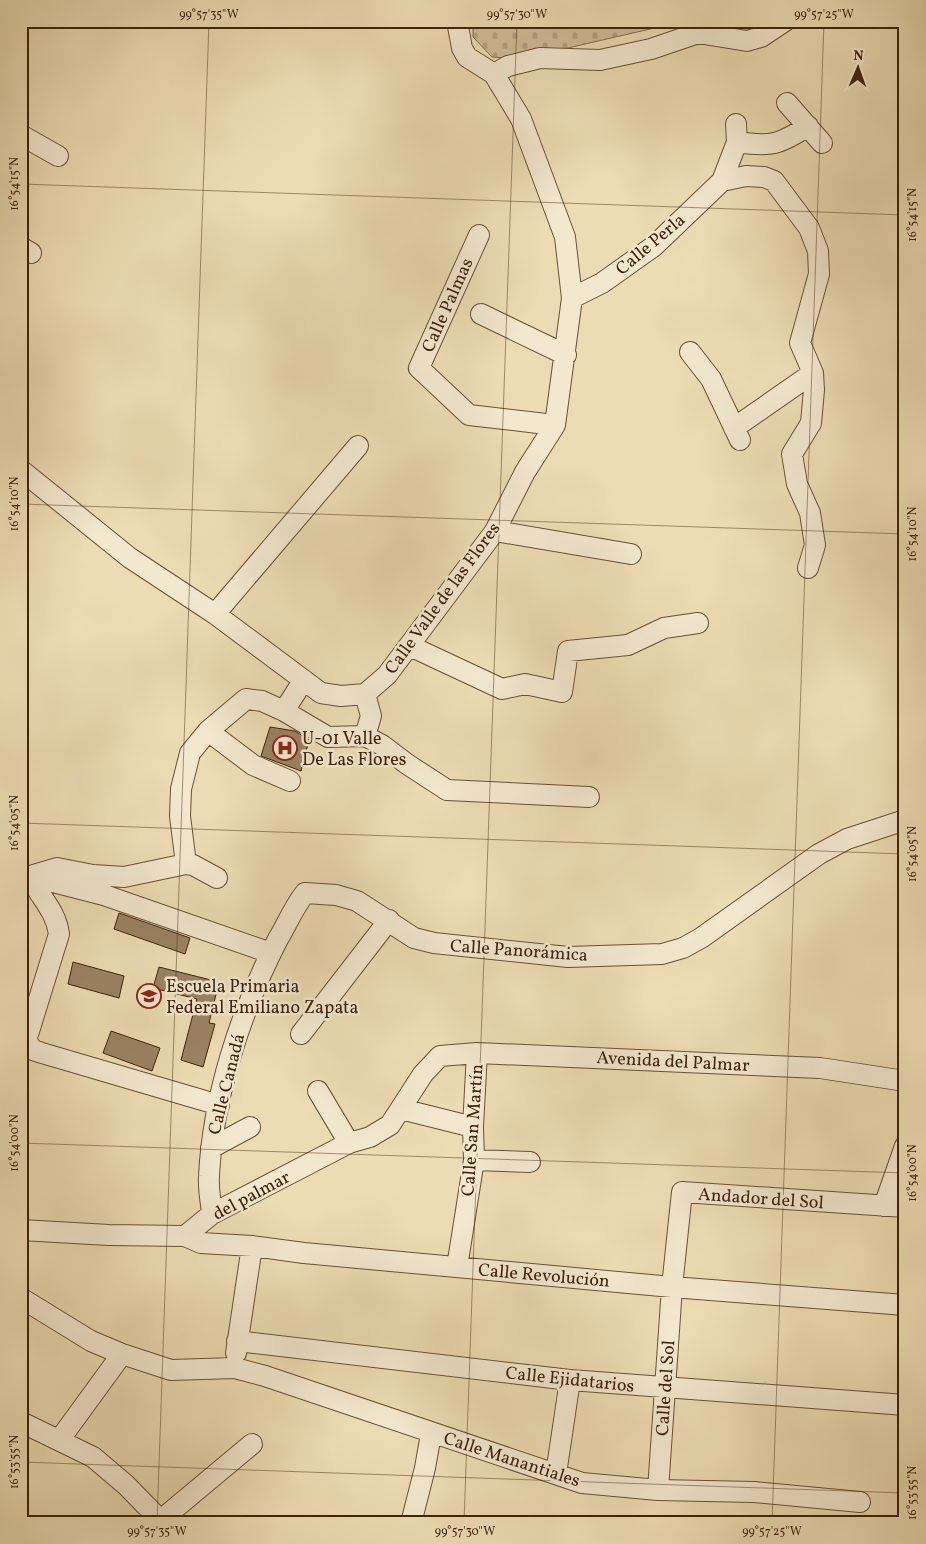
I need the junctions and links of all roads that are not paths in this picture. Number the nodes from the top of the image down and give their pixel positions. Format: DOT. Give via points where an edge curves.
graph roads {
  1 [pos="457,21"];
  2 [pos="785,21"];
  3 [pos="494,74"];
  4 [pos="787,103"];
  5 [pos="808,126"];
  6 [pos="21,135"];
  7 [pos="822,143"];
  8 [pos="58,156"];
  9 [pos="722,181"];
  10 [pos="479,235"];
  11 [pos="572,298"];
  12 [pos="481,314"];
  13 [pos="690,352"];
  14 [pos="566,355"];
  15 [pos="813,373"];
  16 [pos="556,425"];
  17 [pos="358,446"];
  18 [pos="21,470"];
  19 [pos="495,531"];
  20 [pos="631,554"];
  21 [pos="808,568"];
  22 [pos="215,614"];
  23 [pos="698,623"];
  24 [pos="410,646"];
  25 [pos="303,681"];
  26 [pos="365,694"];
  27 [pos="284,711"];
  28 [pos="208,731"];
  29 [pos="365,736"];
  30 [pos="290,781"];
  31 [pos="589,797"];
  32 [pos="905,820"];
  33 [pos="186,864"];
  34 [pos="26,877"];
  35 [pos="218,878"];
  36 [pos="319,894"];
  37 [pos="389,920"];
  38 [pos="271,953"];
  39 [pos="301,1034"];
  40 [pos="477,1053"];
  41 [pos="440,1056"];
  42 [pos="905,1081"];
  43 [pos="318,1091"];
  44 [pos="219,1105"];
  45 [pos="401,1109"];
  46 [pos="472,1126"];
  47 [pos="250,1127"];
  48 [pos="349,1143"];
  49 [pos="905,1146"];
  50 [pos="211,1148"];
  51 [pos="474,1160"];
  52 [pos="530,1162"];
  53 [pos="884,1206"];
  54 [pos="905,1208"];
  55 [pos="212,1214"];
  56 [pos="21,1230"];
  57 [pos="186,1236"];
  58 [pos="252,1246"];
  59 [pos="456,1267"];
  60 [pos="672,1287"];
  61 [pos="21,1298"];
  62 [pos="905,1304"];
  63 [pos="237,1341"];
  64 [pos="122,1354"];
  65 [pos="235,1368"];
  66 [pos="570,1380"];
  67 [pos="666,1388"];
  68 [pos="905,1405"];
  69 [pos="21,1422"];
  70 [pos="431,1434"];
  71 [pos="60,1440"];
  72 [pos="252,1444"];
  73 [pos="556,1474"];
  74 [pos="658,1490"];
  75 [pos="860,1502"];
  76 [pos="162,1522"];
  77 [pos="411,1523"];
  1 -- 3 [label="street, Calle Valle de las Flores" via="467,57"];
  2 -- 3 [label="street" via="761,37 747,41 698,33 651,49 600,60 540,58 508,66"];
  3 -- 11 [label="street, Calle Valle de las Flores" via="520,119 565,237"];
  4 -- 5 [label="street"];
  5 -- 7 [label="street"];
  5 -- 9 [label="street, Calle Perla" via="782,142 759,145 736,133"];
  6 -- 8 [label="street"];
  9 -- 11 [label="street, Calle Perla" via="654,246 602,283"];
  9 -- 15 [label="street" via="746,176 774,181 809,228 818,251 819,274 800,343"];
  10 -- 16 [label="street, Calle Palmas" via="419,368 469,415"];
  11 -- 14 [label="street, Calle Valle de las Flores"];
  12 -- 14 [label="street"];
  13 -- 15 [label="street" via="712,379 737,434"];
  14 -- 16 [label="street, Calle Valle de las Flores"];
  15 -- 21 [label="street" via="811,422 792,454 797,484 810,513 816,545"];
  16 -- 19 [label="street, Calle Valle de las Flores" via="526,472"];
  17 -- 22 [label="street"];
  18 -- 22 [label="street" via="130,558"];
  19 -- 20 [label="street"];
  19 -- 24 [label="street, Calle Valle de las Flores"];
  22 -- 25 [label="street"];
  23 -- 24 [label="street" via="664,628 628,645 568,651 562,692 525,684 502,689"];
  24 -- 26 [label="street, Calle Valle de las Flores" via="387,676"];
  25 -- 26 [label="street" via="321,693 341,696"];
  25 -- 27 [label="street"];
  26 -- 29 [label="street" via="372,716"];
  27 -- 28 [label="street" via="246,699"];
  27 -- 29 [label="street" via="328,737"];
  28 -- 30 [label="street" via="253,765"];
  28 -- 33 [label="street" via="190,753 181,789 180,816"];
  29 -- 31 [label="street" via="447,790"];
  32 -- 37 [label="street, Calle Panorámica" via="847,839 819,854 701,938 662,954 568,957 434,943 414,938"];
  33 -- 34 [label="street" via="124,876 93,875 57,868"];
  33 -- 35 [label="street"];
  34 -- 38 [label="street" via="104,895"];
  34 -- 44 [label="street" via="51,908 59,934 26,1041 33,1050"];
  36 -- 37 [label="street, Calle Panorámica" via="357,901"];
  36 -- 38 [label="street, Calle Canadá" via="305,893"];
  37 -- 39 [label="street"];
  38 -- 44 [label="street, Calle Canadá" via="244,1016"];
  40 -- 41 [label="street, Avenida del Palmar"];
  40 -- 42 [label="street, Avenida del Palmar" via="820,1068"];
  40 -- 46 [label="street, Calle San Martín"];
  41 -- 45 [label="street, del palmar" via="423,1074"];
  43 -- 48 [label="street"];
  44 -- 50 [label="street, Calle Canadá"];
  45 -- 46 [label="street"];
  45 -- 48 [label="street, del palmar" via="390,1125 370,1137"];
  46 -- 51 [label="street, Calle San Martín"];
  47 -- 50 [label="street"];
  48 -- 55 [label="street, del palmar"];
  49 -- 53 [label="street"];
  50 -- 55 [label="street, Calle Canadá" via="208,1179"];
  51 -- 52 [label="street"];
  51 -- 59 [label="street, Calle San Martín"];
  53 -- 54 [label="street, Andador del Sol"];
  53 -- 60 [label="street, Andador del Sol" via="682,1192"];
  55 -- 57 [label="street, del palmar"];
  56 -- 57 [label="street"];
  57 -- 58 [label="street, Calle Revolución" via="201,1243"];
  58 -- 59 [label="street, Calle Revolución"];
  58 -- 63 [label="street"];
  59 -- 60 [label="street, Calle Revolución"];
  60 -- 62 [label="street, Calle Revolución"];
  60 -- 67 [label="street, Calle del Sol"];
  61 -- 64 [label="street" via="91,1341"];
  63 -- 65 [label="street"];
  63 -- 66 [label="street, Calle Ejidatarios"];
  64 -- 65 [label="street" via="171,1370"];
  64 -- 71 [label="street"];
  65 -- 70 [label="street, Calle Manantiales"];
  66 -- 67 [label="street, Calle Ejidatarios"];
  66 -- 73 [label="street"];
  67 -- 68 [label="street, Calle Ejidatarios"];
  67 -- 74 [label="street, Calle del Sol"];
  69 -- 71 [label="street"];
  70 -- 73 [label="street, Calle Manantiales"];
  70 -- 77 [label="street"];
  71 -- 76 [label="street" via="92,1457 126,1485"];
  72 -- 76 [label="street"];
  73 -- 74 [label="street, Calle Manantiales" via="582,1483"];
  74 -- 75 [label="street, Calle Manantiales" via="754,1492"];
}
